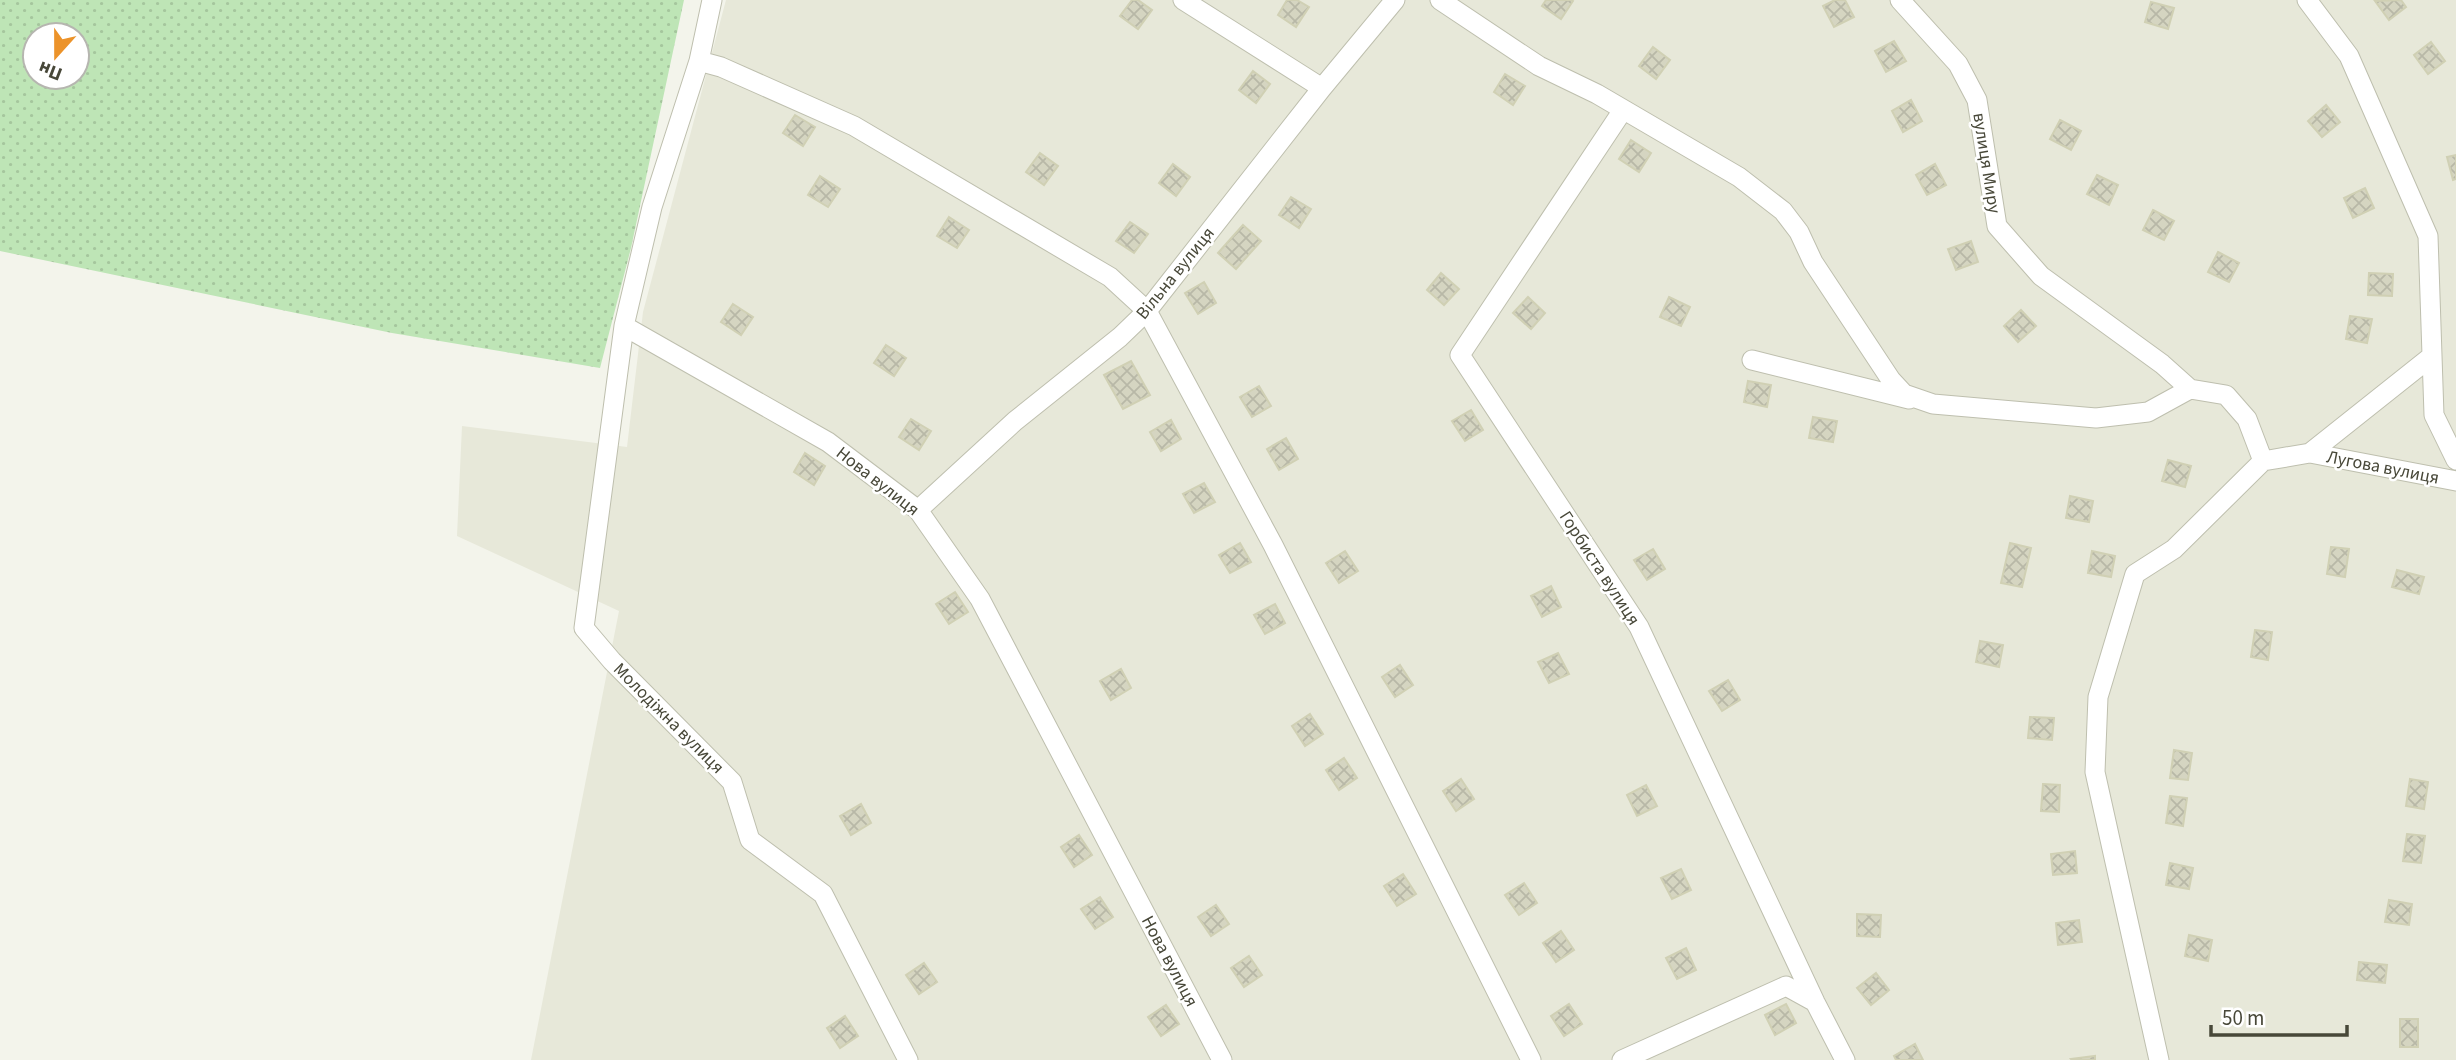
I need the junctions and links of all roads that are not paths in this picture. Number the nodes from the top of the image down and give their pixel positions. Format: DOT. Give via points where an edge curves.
graph roads {
  1 [pos="712,0"];
  2 [pos="1183,0"];
  3 [pos="1395,0"];
  4 [pos="1440,0"];
  5 [pos="1900,0"];
  6 [pos="2307,0"];
  7 [pos="699,61"];
  8 [pos="1322,88"];
  9 [pos="1623,110"];
  10 [pos="1147,311"];
  11 [pos="624,326"];
  12 [pos="2432,356"];
  13 [pos="1752,360"];
  14 [pos="2190,389"];
  15 [pos="1917,400"];
  16 [pos="2310,453"];
  17 [pos="2456,460"];
  18 [pos="2263,461"];
  19 [pos="2456,481"];
  20 [pos="918,509"];
  21 [pos="1815,1002"];
  22 [pos="908,1060"];
  23 [pos="1222,1060"];
  24 [pos="1531,1060"];
  25 [pos="1622,1060"];
  26 [pos="1845,1060"];
  27 [pos="2159,1060"];
  1 -- 7 [label="street"];
  2 -- 8 [label="street"];
  3 -- 8 [label="street, Вільна вулиця"];
  4 -- 9 [label="street" via="1539,66"];
  5 -- 14 [label="street, вулиця Миру" via="1958,64 1977,100 1997,226 2042,276"];
  6 -- 12 [label="street" via="2349,56 2428,236"];
  7 -- 10 [label="street" via="854,126 1110,277"];
  7 -- 11 [label="street" via="652,207"];
  8 -- 10 [label="street, Вільна вулиця"];
  9 -- 15 [label="street" via="1739,177 1783,211 1891,380"];
  9 -- 21 [label="street, Горбиста вулиця" via="1460,355 1639,627"];
  10 -- 20 [label="street, Вільна вулиця"];
  10 -- 24 [label="street" via="1273,545"];
  11 -- 20 [label="street, Нова вулиця" via="828,442"];
  11 -- 22 [label="street, Молодіжна вулиця" via="584,628 732,782 750,840 823,894"];
  12 -- 16 [label="street"];
  12 -- 17 [label="street" via="2434,415"];
  13 -- 15 [label="street"];
  14 -- 15 [label="street" via="2148,412 2096,418"];
  14 -- 18 [label="street" via="2226,395 2247,419"];
  16 -- 18 [label="street"];
  16 -- 19 [label="street, Лугова вулиця"];
  18 -- 27 [label="street" via="2175,549 2135,574 2098,697 2095,772"];
  20 -- 23 [label="street, Нова вулиця" via="980,599"];
  21 -- 25 [label="street" via="1786,986"];
  21 -- 26 [label="street, Горбиста вулиця"];
}
